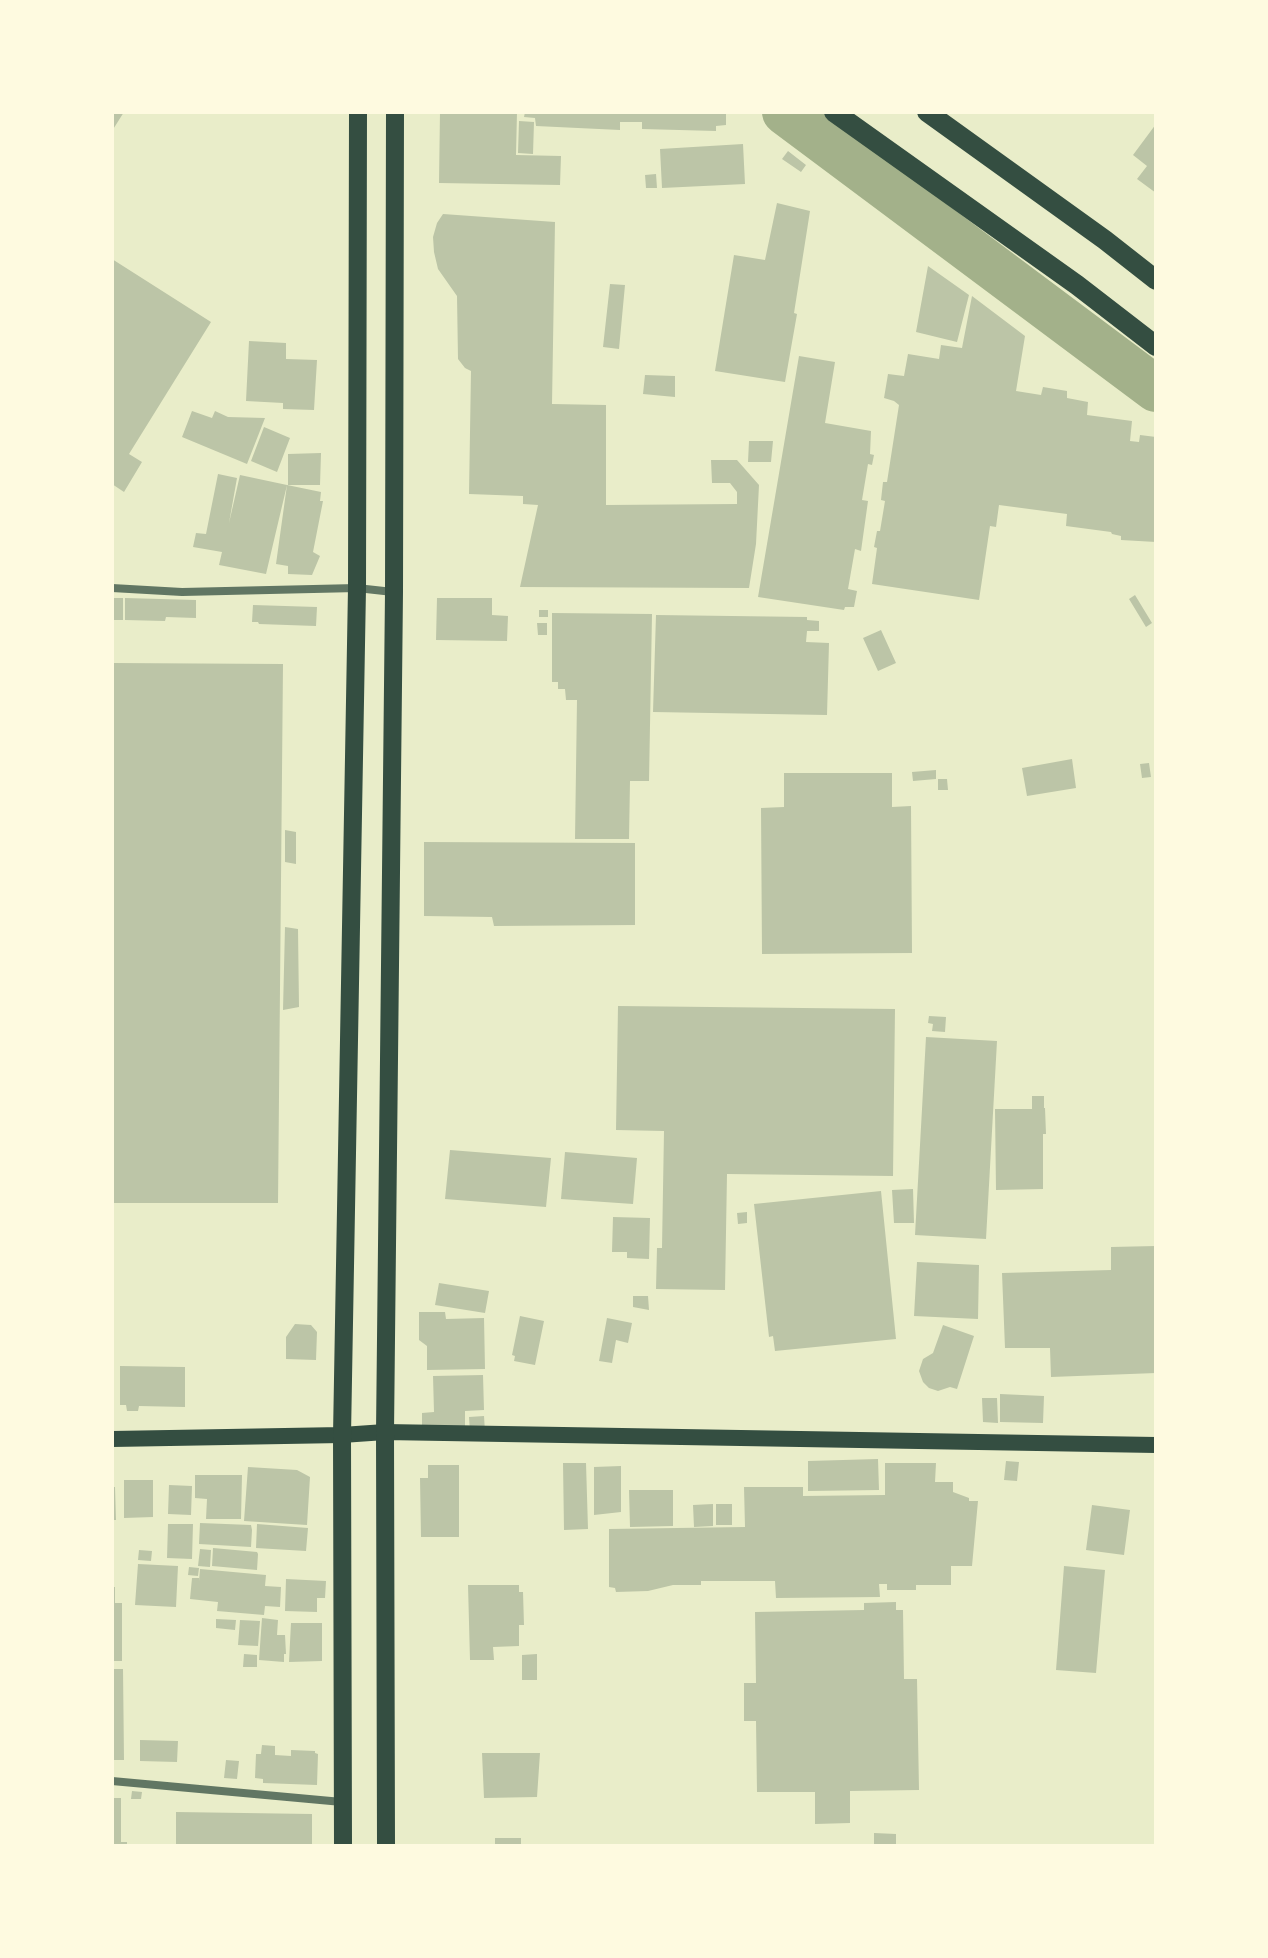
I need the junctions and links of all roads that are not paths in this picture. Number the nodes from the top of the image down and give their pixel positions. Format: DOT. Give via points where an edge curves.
graph roads {
  1 [pos="358,112"];
  2 [pos="395,112"];
  3 [pos="834,112"];
  4 [pos="927,112"];
  5 [pos="1156,280"];
  6 [pos="1156,346"];
  7 [pos="112,588"];
  8 [pos="357,588"];
  9 [pos="394,592"];
  10 [pos="385,1432"];
  11 [pos="342,1435"];
  12 [pos="112,1439"];
  13 [pos="1156,1445"];
  14 [pos="112,1781"];
  15 [pos="343,1802"];
  16 [pos="343,1846"];
  17 [pos="386,1846"];
  1 -- 8 [label="highway"];
  2 -- 9 [label="highway"];
  3 -- 6 [label="highway"];
  4 -- 5 [label="highway"];
  7 -- 8 [label="street"];
  8 -- 9 [label="street"];
  8 -- 11 [label="highway"];
  9 -- 10 [label="highway"];
  10 -- 11 [label="main road"];
  10 -- 13 [label="main road"];
  10 -- 17 [label="highway"];
  11 -- 12 [label="main road"];
  11 -- 15 [label="highway"];
  14 -- 15 [label="street"];
  15 -- 16 [label="highway"];
}
